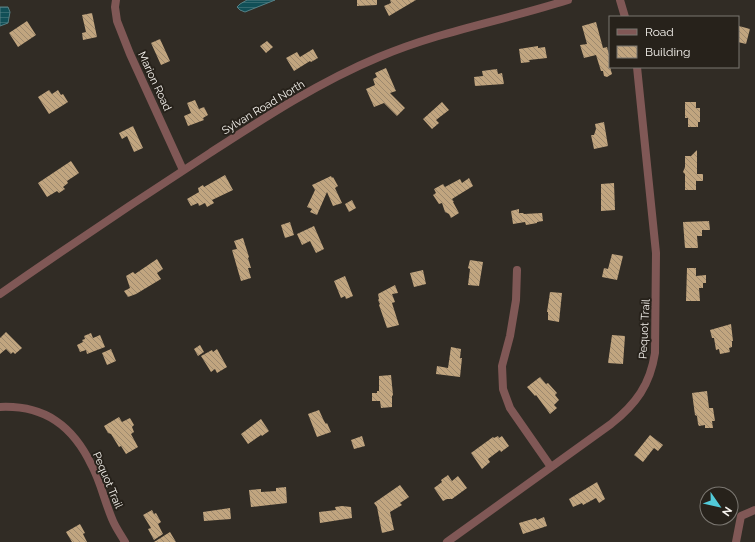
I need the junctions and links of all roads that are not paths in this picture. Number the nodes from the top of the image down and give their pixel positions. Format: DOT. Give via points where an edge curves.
graph roads {
  1 [pos="116,0"];
  2 [pos="568,0"];
  3 [pos="620,0"];
  4 [pos="625,16"];
  5 [pos="637,68"];
  6 [pos="183,170"];
  7 [pos="517,270"];
  8 [pos="0,294"];
  9 [pos="0,407"];
  10 [pos="551,467"];
  11 [pos="755,510"];
  12 [pos="125,542"];
  13 [pos="447,542"];
  14 [pos="736,542"];
  1 -- 6 [label="street, Marion Road" via="117,21 130,54"];
  2 -- 6 [label="street, Sylvan Road North" via="429,39 363,64 278,109"];
  3 -- 4 [label="street"];
  5 -- 10 [label="street, Pequot Trail" via="656,252 656,334 652,368 644,387 626,412"];
  6 -- 8 [label="street, Sylvan Road North"];
  7 -- 10 [label="street" via="516,300 502,366 503,389 510,408"];
  9 -- 12 [label="street, Pequot Trail" via="22,407 40,412 58,422 73,437 93,466 113,521"];
  10 -- 13 [label="street, Pequot Trail"];
  11 -- 14 [label="street" via="741,516"];
}
